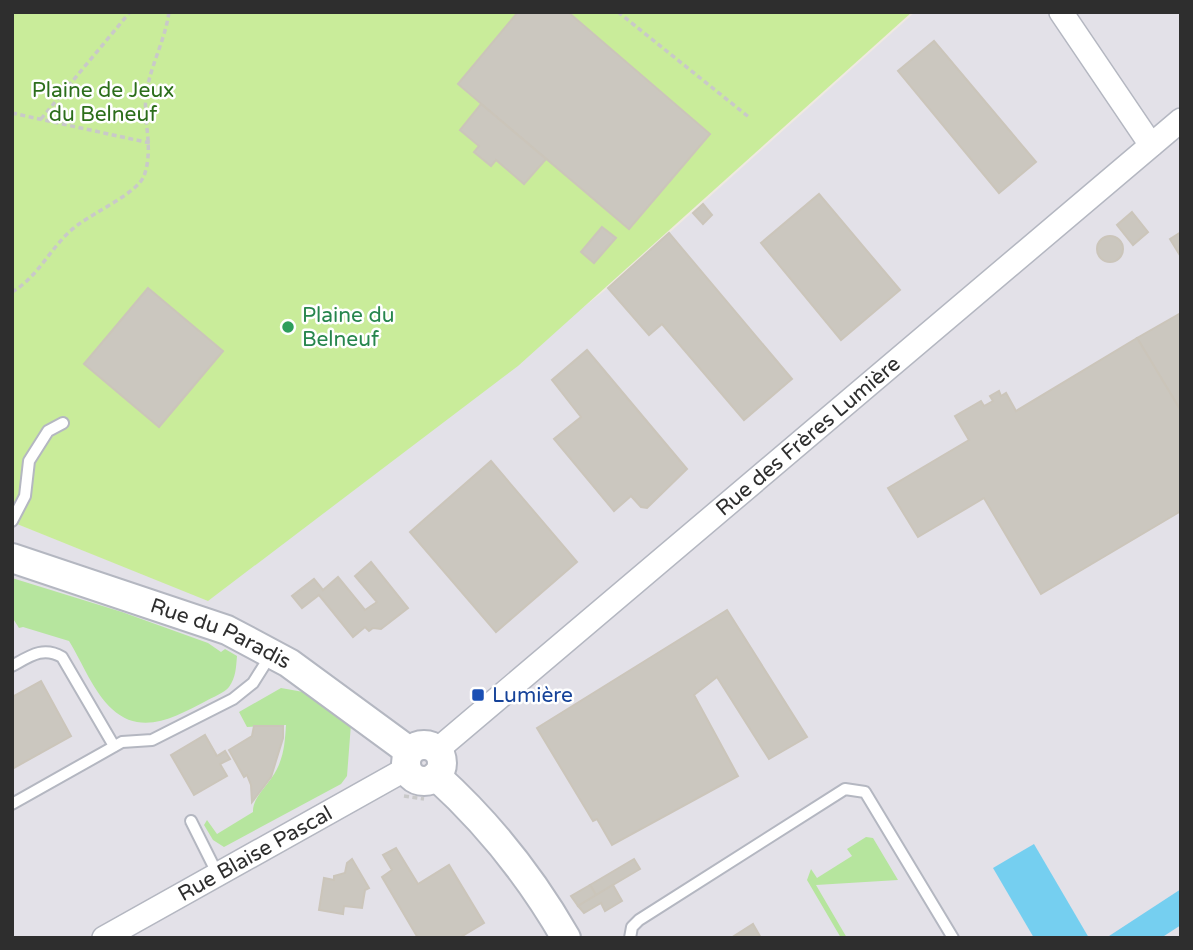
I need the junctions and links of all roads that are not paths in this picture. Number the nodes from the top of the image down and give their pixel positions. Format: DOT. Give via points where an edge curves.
graph roads {
  1 [pos="1061,12"];
  2 [pos="1181,120"];
  3 [pos="1151,145"];
  4 [pos="63,423"];
  5 [pos="12,521"];
  6 [pos="12,558"];
  7 [pos="271,653"];
  8 [pos="12,666"];
  9 [pos="114,746"];
  10 [pos="408,760"];
  11 [pos="437,763"];
  12 [pos="12,804"];
  13 [pos="191,821"];
  14 [pos="218,875"];
  15 [pos="104,938"];
  16 [pos="566,938"];
  17 [pos="630,938"];
  18 [pos="953,938"];
  1 -- 3 [label="street"];
  2 -- 3 [label="street, Rue des Frères Lumière"];
  3 -- 11 [label="street, Rue des Frères Lumière"];
  4 -- 5 [label="lane" via="48,431 29,461 25,496"];
  6 -- 7 [label="street, Rue du Paradis" via="163,606 227,630"];
  7 -- 9 [label="lane" via="253,683 233,699 152,740"];
  7 -- 10 [label="street, Rue du Paradis" via="366,716"];
  8 -- 9 [label="lane" via="36,652 51,651 62,657"];
  9 -- 12 [label="lane"];
  10 -- 11 [label="street" via="419,781"];
  10 -- 14 [label="street, Rue Blaise Pascal"];
  11 -- 16 [label="street" via="516,862"];
  13 -- 14 [label="lane"];
  14 -- 15 [label="street, Rue Blaise Pascal"];
  17 -- 18 [label="lane" via="639,920 845,789 865,792"];
}
